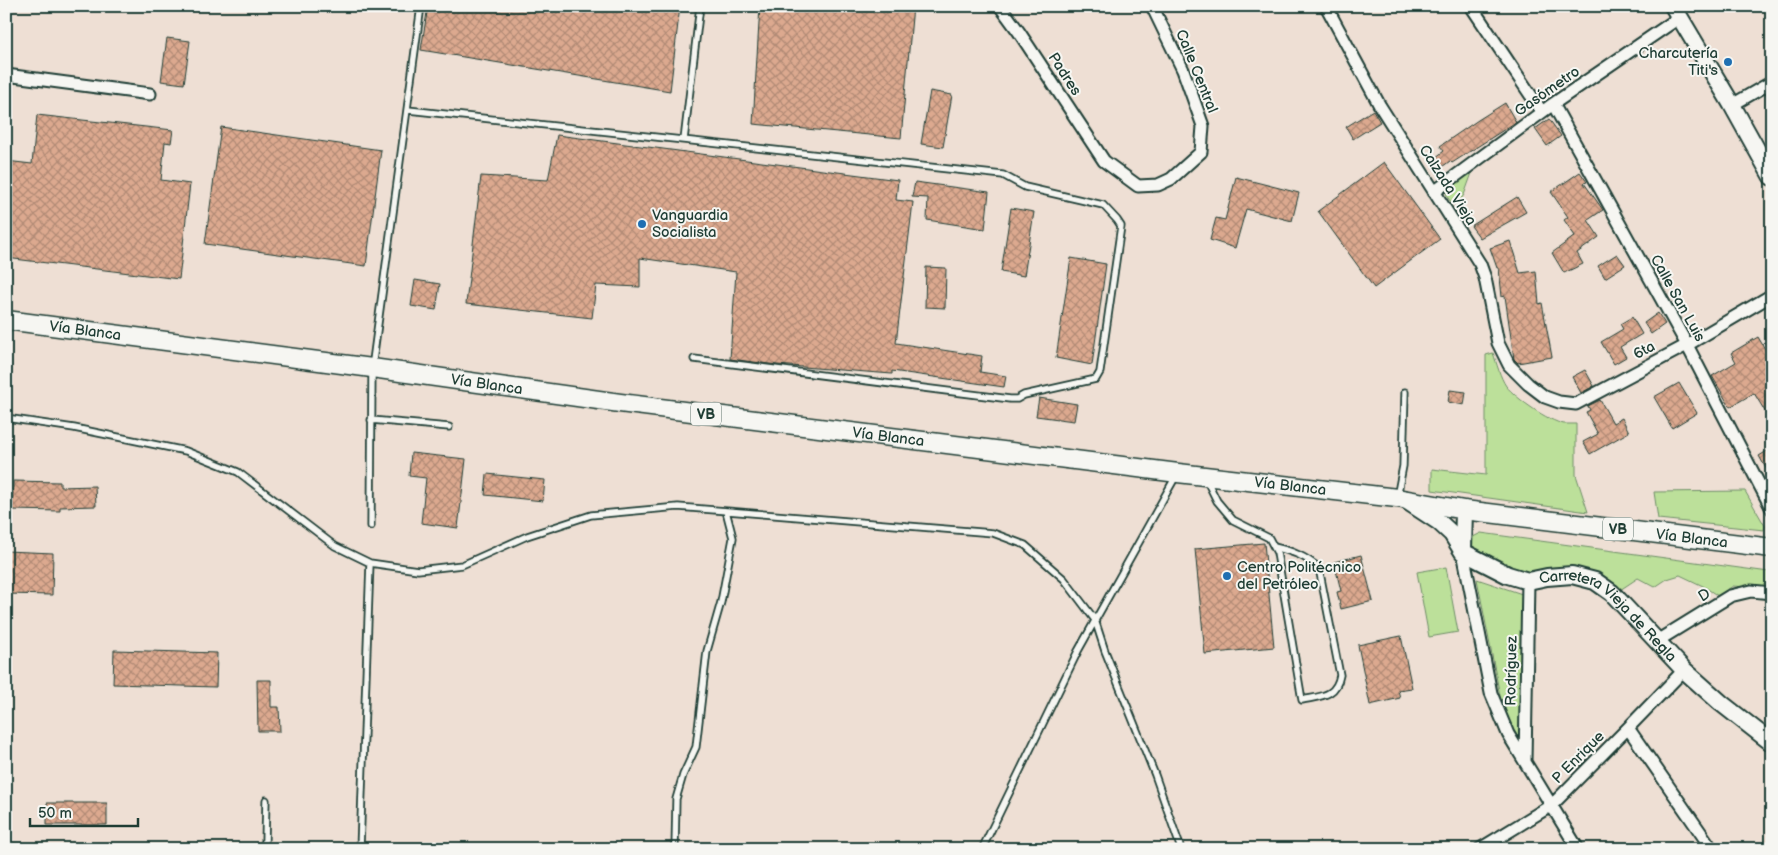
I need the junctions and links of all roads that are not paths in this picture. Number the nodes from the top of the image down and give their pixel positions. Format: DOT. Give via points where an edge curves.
graph roads {
  1 [pos="422,6"];
  2 [pos="700,6"];
  3 [pos="1000,6"];
  4 [pos="1152,6"];
  5 [pos="1326,6"];
  6 [pos="1471,6"];
  7 [pos="1677,12"];
  8 [pos="6,75"];
  9 [pos="1772,82"];
  10 [pos="150,94"];
  11 [pos="1553,104"];
  12 [pos="1732,105"];
  13 [pos="408,110"];
  14 [pos="1542,112"];
  15 [pos="684,140"];
  16 [pos="1104,161"];
  17 [pos="1772,177"];
  18 [pos="1434,192"];
  19 [pos="1772,296"];
  20 [pos="6,320"];
  21 [pos="1687,344"];
  22 [pos="694,359"];
  23 [pos="372,368"];
  24 [pos="1528,384"];
  25 [pos="1405,392"];
  26 [pos="6,418"];
  27 [pos="371,420"];
  28 [pos="449,427"];
  29 [pos="1178,473"];
  30 [pos="1205,476"];
  31 [pos="1402,499"];
  32 [pos="1772,509"];
  33 [pos="1464,510"];
  34 [pos="726,511"];
  35 [pos="371,526"];
  36 [pos="1274,547"];
  37 [pos="1772,548"];
  38 [pos="1463,552"];
  39 [pos="370,563"];
  40 [pos="1528,581"];
  41 [pos="1772,594"];
  42 [pos="1095,620"];
  43 [pos="1657,641"];
  44 [pos="1684,670"];
  45 [pos="1628,728"];
  46 [pos="1772,743"];
  47 [pos="1524,762"];
  48 [pos="266,800"];
  49 [pos="1552,805"];
  50 [pos="6,847"];
  51 [pos="38,849"];
  52 [pos="42,849"];
  53 [pos="260,849"];
  54 [pos="360,849"];
  55 [pos="675,849"];
  56 [pos="982,849"];
  57 [pos="1181,849"];
  58 [pos="1480,849"];
  59 [pos="1578,849"];
  60 [pos="1712,849"];
  1 -- 13 [label="lane"];
  2 -- 15 [label="lane"];
  3 -- 16 [label="street, Padres"];
  4 -- 16 [label="street, Calle Central" via="1183,70 1203,126 1201,152 1171,179 1158,185 1138,186"];
  5 -- 18 [label="street, Calzada Vieja" via="1380,106"];
  6 -- 14 [label="street"];
  7 -- 11 [label="street, Gasómetro"];
  7 -- 12 [label="street"];
  8 -- 10 [label="street"];
  9 -- 12 [label="street"];
  11 -- 14 [label="street, Gasómetro"];
  11 -- 21 [label="street, Calle San Luis"];
  12 -- 17 [label="street"];
  13 -- 15 [label="lane"];
  13 -- 23 [label="lane"];
  14 -- 18 [label="street, Gasómetro"];
  15 -- 22 [label="lane" via="1003,176 1025,187 1104,205 1121,226 1100,372 1096,379 1010,399"];
  18 -- 24 [label="street, Calzada Vieja" via="1480,264 1498,343 1509,366"];
  19 -- 21 [label="street, 6ta"];
  20 -- 23 [label="main road, Vía Blanca / VB"];
  21 -- 24 [label="street, 6ta" via="1576,404 1545,397"];
  21 -- 32 [label="street, Calle San Luis"];
  23 -- 27 [label="lane"];
  23 -- 29 [label="main road, Vía Blanca / VB" via="620,403"];
  25 -- 31 [label="lane"];
  26 -- 39 [label="lane" via="186,451 238,472 335,546"];
  27 -- 28 [label="lane"];
  27 -- 35 [label="lane"];
  29 -- 30 [label="main road, Vía Blanca / VB"];
  29 -- 42 [label="lane"];
  30 -- 31 [label="main road, Vía Blanca / VB"];
  30 -- 36 [label="lane" via="1217,501 1234,520 1269,538"];
  31 -- 33 [label="main road, Vía Blanca / VB"];
  31 -- 38 [label="street, Carretera Vieja de Regla" via="1439,522 1452,534"];
  33 -- 37 [label="main road, Vía Blanca / VB"];
  33 -- 38 [label="street"];
  34 -- 39 [label="lane" via="678,508 590,515 527,536 462,565 418,570"];
  34 -- 42 [label="lane" via="992,533 1025,546 1064,579"];
  34 -- 55 [label="lane" via="733,538 721,602 707,651 696,747 676,799"];
  36 -- 36 [label="lane" via="1302,700 1328,694 1338,685 1340,675 1319,568 1291,550"];
  38 -- 40 [label="street, Carretera Vieja de Regla" via="1508,575"];
  38 -- 47 [label="street" via="1491,693"];
  39 -- 54 [label="lane"];
  40 -- 43 [label="street, Carretera Vieja de Regla" via="1572,575 1595,581 1612,593"];
  40 -- 47 [label="street, Rodríguez"];
  41 -- 43 [label="street, D" via="1751,591 1730,596"];
  42 -- 56 [label="lane"];
  42 -- 57 [label="lane"];
  43 -- 44 [label="street, Carretera Vieja de Regla"];
  44 -- 45 [label="street, P Enrique"];
  44 -- 46 [label="street, Carretera Vieja de Regla"];
  45 -- 49 [label="street, P Enrique"];
  45 -- 60 [label="street"];
  47 -- 49 [label="street"];
  48 -- 53 [label="lane" via="265,842"];
  49 -- 58 [label="street, P Enrique"];
  49 -- 59 [label="street"];
  50 -- 51 [label="lane"];
  51 -- 52 [label="lane"];
}
